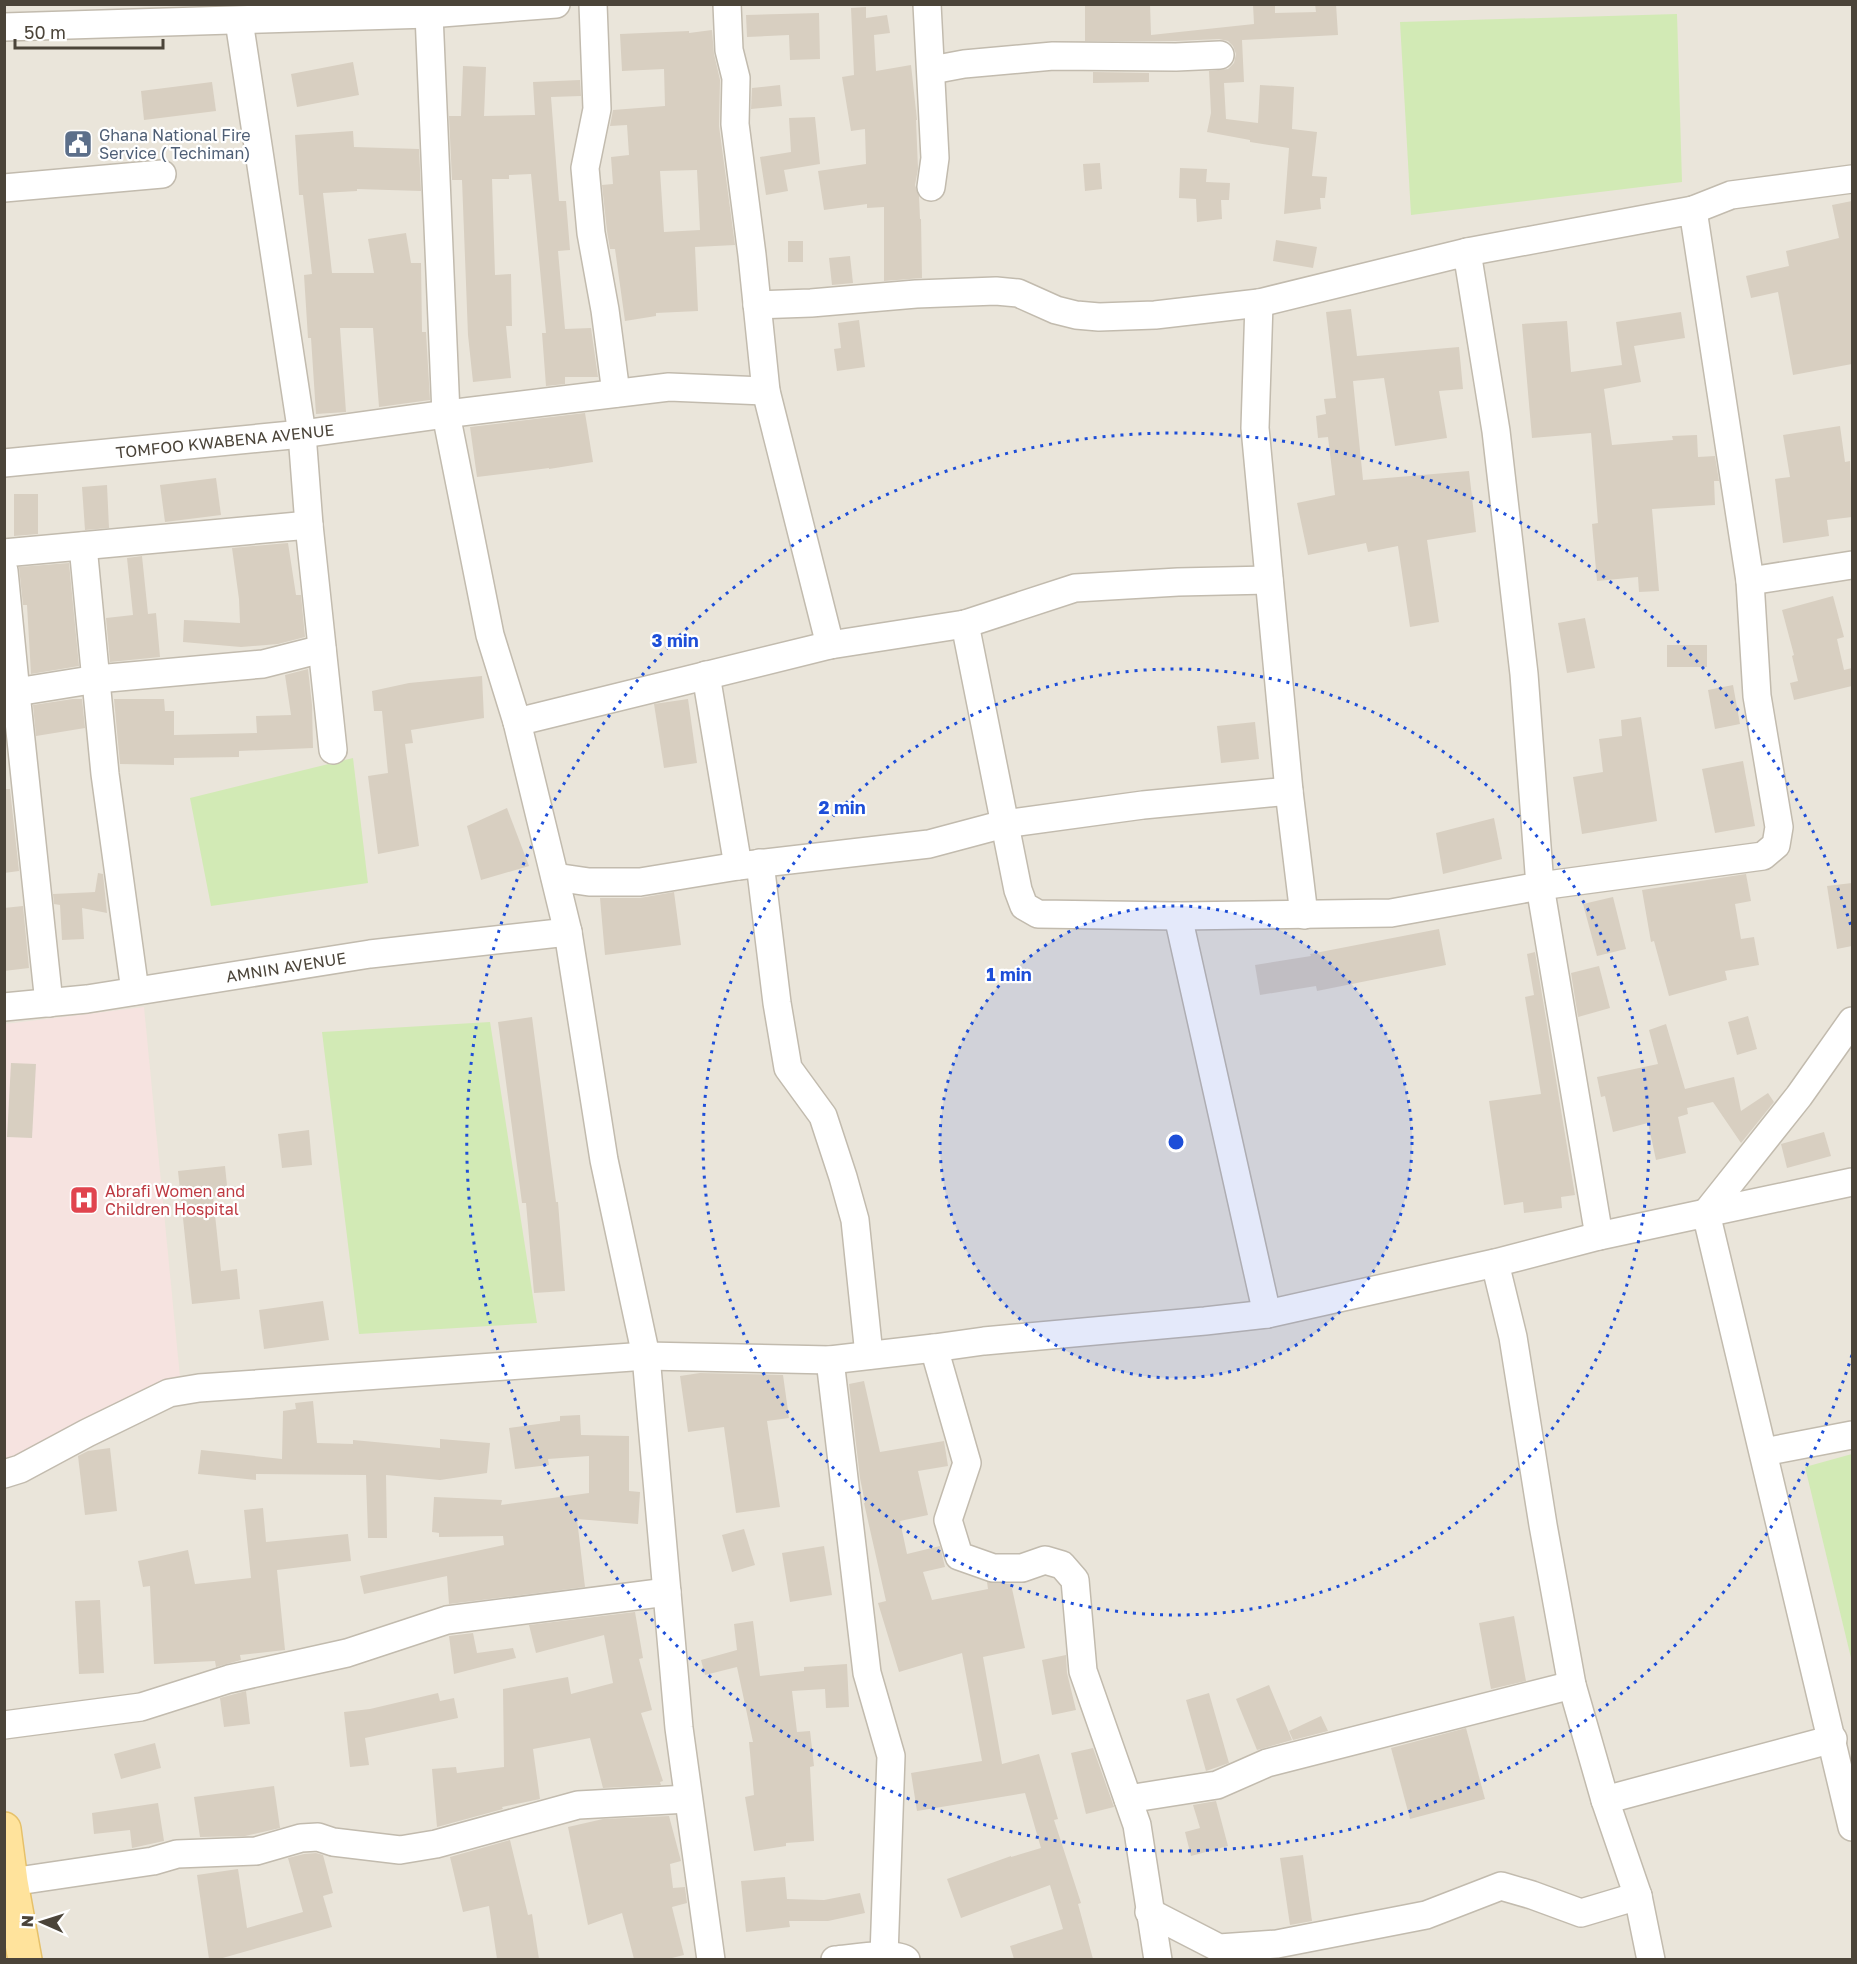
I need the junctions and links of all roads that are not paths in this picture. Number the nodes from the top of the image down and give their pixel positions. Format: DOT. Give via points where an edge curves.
graph roads {
  1 [pos="556,4"];
  2 [pos="593,4"];
  3 [pos="727,4"];
  4 [pos="927,4"];
  5 [pos="396,10"];
  6 [pos="429,14"];
  7 [pos="21,19"];
  8 [pos="239,21"];
  9 [pos="1220,55"];
  10 [pos="932,70"];
  11 [pos="162,174"];
  12 [pos="1852,179"];
  13 [pos="931,187"];
  14 [pos="4,188"];
  15 [pos="1693,210"];
  16 [pos="1467,252"];
  17 [pos="1259,303"];
  18 [pos="757,305"];
  19 [pos="766,391"];
  20 [pos="616,393"];
  21 [pos="446,414"];
  22 [pos="302,434"];
  23 [pos="4,463"];
  24 [pos="309,525"];
  25 [pos="83,546"];
  26 [pos="4,553"];
  27 [pos="1852,565"];
  28 [pos="4,571"];
  29 [pos="1269,580"];
  30 [pos="1750,581"];
  31 [pos="965,624"];
  32 [pos="830,645"];
  33 [pos="322,649"];
  34 [pos="706,675"];
  35 [pos="97,679"];
  36 [pos="10,694"];
  37 [pos="517,722"];
  38 [pos="333,750"];
  39 [pos="1289,791"];
  40 [pos="1004,824"];
  41 [pos="749,865"];
  42 [pos="555,877"];
  43 [pos="1540,886"];
  44 [pos="1304,915"];
  45 [pos="1178,916"];
  46 [pos="567,932"];
  47 [pos="135,991"];
  48 [pos="49,1003"];
  49 [pos="4,1007"];
  50 [pos="1852,1021"];
  51 [pos="1852,1182"];
  52 [pos="1706,1213"];
  53 [pos="1599,1236"];
  54 [pos="1495,1263"];
  55 [pos="1267,1314"];
  56 [pos="933,1348"];
  57 [pos="869,1355"];
  58 [pos="646,1356"];
  59 [pos="830,1360"];
  60 [pos="1852,1435"];
  61 [pos="1764,1452"];
  62 [pos="4,1474"];
  63 [pos="667,1592"];
  64 [pos="1572,1684"];
  65 [pos="4,1725"];
  66 [pos="1833,1739"];
  67 [pos="688,1799"];
  68 [pos="1128,1799"];
  69 [pos="1605,1800"];
  70 [pos="1852,1827"];
  71 [pos="4,1829"];
  72 [pos="11,1882"];
  73 [pos="1638,1896"];
  74 [pos="1149,1912"];
  75 [pos="895,1958"];
  76 [pos="25,1959"];
  77 [pos="711,1959"];
  78 [pos="835,1959"];
  79 [pos="1158,1959"];
  80 [pos="1650,1959"];
  1 -- 6 [label="street"];
  2 -- 20 [label="street" via="597,109 585,168"];
  3 -- 18 [label="street" via="729,50 736,78 735,124"];
  4 -- 10 [label="street"];
  5 -- 6 [label="street"];
  5 -- 8 [label="street"];
  6 -- 21 [label="street"];
  7 -- 8 [label="street"];
  8 -- 22 [label="street"];
  9 -- 10 [label="street" via="1053,56"];
  10 -- 13 [label="street" via="935,158"];
  11 -- 14 [label="street"];
  12 -- 15 [label="street" via="1731,195"];
  15 -- 16 [label="street"];
  15 -- 30 [label="street"];
  16 -- 17 [label="street"];
  16 -- 43 [label="street" via="1496,431 1524,674"];
  17 -- 18 [label="street" via="1099,317 1056,310 1018,293 996,291"];
  17 -- 29 [label="street" via="1255,428"];
  18 -- 19 [label="street"];
  19 -- 20 [label="street, TOMFOO KWABENA AVENUE" via="669,387"];
  19 -- 32 [label="street"];
  20 -- 21 [label="street, TOMFOO KWABENA AVENUE"];
  21 -- 22 [label="street, TOMFOO KWABENA AVENUE"];
  21 -- 37 [label="street" via="490,635"];
  22 -- 23 [label="street, TOMFOO KWABENA AVENUE"];
  22 -- 24 [label="street"];
  24 -- 25 [label="street"];
  24 -- 33 [label="street"];
  25 -- 26 [label="street"];
  25 -- 35 [label="street"];
  27 -- 30 [label="street"];
  28 -- 36 [label="street"];
  29 -- 31 [label="street" via="1075,588"];
  29 -- 39 [label="street"];
  30 -- 43 [label="street" via="1757,696 1779,827 1776,845 1763,856"];
  31 -- 32 [label="street"];
  31 -- 40 [label="street"];
  32 -- 34 [label="street"];
  33 -- 35 [label="street" via="263,664"];
  33 -- 38 [label="street"];
  34 -- 37 [label="street"];
  34 -- 41 [label="street"];
  35 -- 36 [label="street"];
  35 -- 47 [label="street" via="105,774"];
  36 -- 48 [label="street"];
  37 -- 42 [label="street"];
  39 -- 40 [label="street"];
  39 -- 44 [label="street"];
  40 -- 41 [label="street" via="929,844"];
  40 -- 45 [label="street" via="1024,906 1038,914"];
  41 -- 42 [label="street" via="640,882"];
  41 -- 57 [label="street" via="788,1068 823,1116 855,1221"];
  42 -- 46 [label="street"];
  43 -- 44 [label="street" via="1391,913"];
  43 -- 53 [label="street"];
  44 -- 45 [label="street"];
  45 -- 55 [label="street"];
  46 -- 47 [label="street, AMNIN AVENUE" via="370,954"];
  46 -- 58 [label="street" via="604,1160"];
  47 -- 48 [label="street, AMNIN AVENUE"];
  48 -- 49 [label="street, AMNIN AVENUE"];
  50 -- 52 [label="street" via="1799,1096"];
  51 -- 52 [label="street"];
  52 -- 53 [label="street"];
  52 -- 61 [label="street"];
  53 -- 54 [label="street"];
  54 -- 55 [label="street"];
  54 -- 64 [label="street" via="1513,1337"];
  55 -- 56 [label="street"];
  56 -- 57 [label="street"];
  56 -- 68 [label="street" via="967,1463 948,1520 959,1556 993,1568 1022,1569 1045,1560 1062,1565 1075,1580 1083,1671"];
  57 -- 59 [label="street"];
  58 -- 59 [label="street"];
  58 -- 62 [label="street" via="169,1393"];
  58 -- 63 [label="street"];
  59 -- 75 [label="street" via="867,1673 891,1756"];
  60 -- 61 [label="street"];
  61 -- 66 [label="street"];
  63 -- 65 [label="street" via="447,1620 347,1653 229,1679 141,1707"];
  63 -- 67 [label="street"];
  64 -- 68 [label="street" via="1267,1763 1217,1785"];
  64 -- 69 [label="street"];
  66 -- 69 [label="street"];
  66 -- 70 [label="street"];
  67 -- 72 [label="street" via="578,1804 475,1834 400,1850 318,1837 301,1838 256,1851 177,1854"];
  67 -- 77 [label="street"];
  68 -- 74 [label="street" via="1137,1825"];
  69 -- 73 [label="street"];
  71 -- 72 [label="main road"];
  72 -- 76 [label="main road"];
  73 -- 74 [label="street" via="1581,1913 1501,1886 1426,1915 1277,1944 1219,1948"];
  73 -- 80 [label="street"];
  74 -- 79 [label="street"];
  75 -- 78 [label="street"];
}
